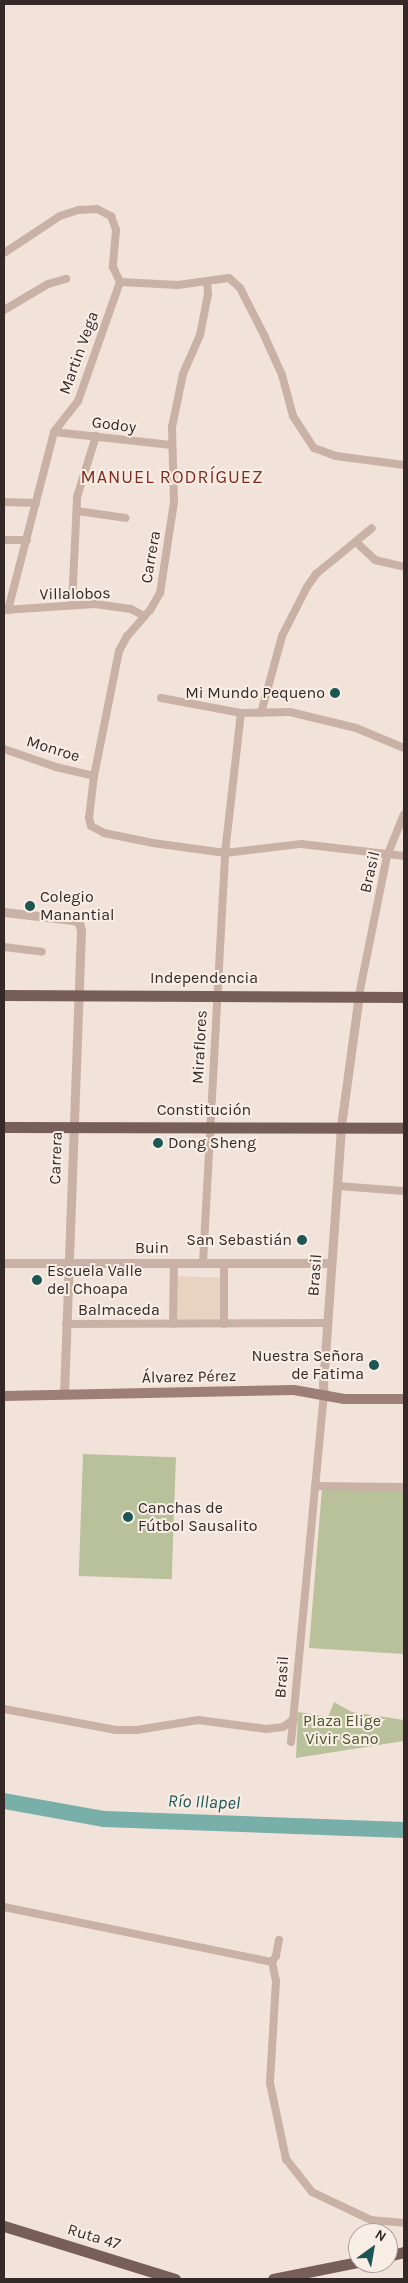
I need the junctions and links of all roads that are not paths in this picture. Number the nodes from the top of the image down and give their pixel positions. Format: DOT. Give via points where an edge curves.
graph roads {
  1 [pos="4,253"];
  2 [pos="66,278"];
  3 [pos="120,282"];
  4 [pos="207,282"];
  5 [pos="4,310"];
  6 [pos="54,432"];
  7 [pos="96,436"];
  8 [pos="171,445"];
  9 [pos="404,465"];
  10 [pos="4,502"];
  11 [pos="36,503"];
  12 [pos="76,511"];
  13 [pos="126,518"];
  14 [pos="372,528"];
  15 [pos="4,540"];
  16 [pos="26,540"];
  17 [pos="356,542"];
  18 [pos="402,566"];
  19 [pos="72,606"];
  20 [pos="6,610"];
  21 [pos="144,616"];
  22 [pos="161,698"];
  23 [pos="241,713"];
  24 [pos="261,713"];
  25 [pos="404,748"];
  26 [pos="4,749"];
  27 [pos="94,776"];
  28 [pos="404,814"];
  29 [pos="225,853"];
  30 [pos="387,856"];
  31 [pos="404,856"];
  32 [pos="4,912"];
  33 [pos="4,947"];
  34 [pos="42,952"];
  35 [pos="217,994"];
  36 [pos="4,995"];
  37 [pos="359,995"];
  38 [pos="78,996"];
  39 [pos="404,997"];
  40 [pos="73,1126"];
  41 [pos="209,1126"];
  42 [pos="341,1126"];
  43 [pos="4,1127"];
  44 [pos="404,1128"];
  45 [pos="338,1186"];
  46 [pos="404,1191"];
  47 [pos="4,1263"];
  48 [pos="67,1263"];
  49 [pos="174,1263"];
  50 [pos="203,1263"];
  51 [pos="224,1263"];
  52 [pos="331,1263"];
  53 [pos="66,1324"];
  54 [pos="173,1324"];
  55 [pos="224,1324"];
  56 [pos="326,1324"];
  57 [pos="64,1394"];
  58 [pos="4,1396"];
  59 [pos="324,1396"];
  60 [pos="404,1399"];
  61 [pos="315,1486"];
  62 [pos="404,1487"];
  63 [pos="4,1709"];
  64 [pos="294,1719"];
  65 [pos="292,1742"];
  66 [pos="4,1907"];
  67 [pos="279,1940"];
  68 [pos="272,1962"];
  69 [pos="404,2224"];
  70 [pos="4,2226"];
  71 [pos="348,2264"];
  72 [pos="175,2279"];
  73 [pos="273,2279"];
  1 -- 3 [label="street" via="60,216 97,209 111,216 116,230 113,267"];
  2 -- 5 [label="street" via="48,284"];
  3 -- 4 [label="street" via="169,285"];
  3 -- 6 [label="street, Martin Vega" via="78,401"];
  4 -- 8 [label="street, Carrera" via="208,294 200,335 183,374"];
  4 -- 9 [label="street" via="215,278 229,278 240,288 282,376 292,416 314,448 336,456"];
  6 -- 7 [label="street, Godoy"];
  6 -- 11 [label="street, Martin Vega"];
  7 -- 8 [label="street, Godoy"];
  7 -- 12 [label="street" via="77,497"];
  8 -- 21 [label="street, Carrera" via="176,462 171,538 160,593"];
  10 -- 11 [label="street"];
  11 -- 16 [label="street, Martin Vega"];
  12 -- 13 [label="street"];
  12 -- 19 [label="street"];
  14 -- 17 [label="street"];
  15 -- 16 [label="street"];
  16 -- 20 [label="street, Martin Vega"];
  17 -- 18 [label="street" via="375,560"];
  17 -- 24 [label="street" via="316,574 303,595 282,636"];
  19 -- 20 [label="street, Villalobos"];
  19 -- 21 [label="street, Villalobos" via="95,604 131,609"];
  21 -- 27 [label="street, Carrera" via="127,636 120,651"];
  22 -- 23 [label="street"];
  23 -- 24 [label="street"];
  23 -- 29 [label="street, Miraflores"];
  24 -- 25 [label="street" via="290,712 356,728"];
  26 -- 27 [label="street, Monroe" via="56,768"];
  27 -- 29 [label="street, Carrera" via="91,826 104,833 128,838"];
  28 -- 30 [label="street, Brasil"];
  29 -- 30 [label="street" via="301,844"];
  29 -- 35 [label="street, Miraflores"];
  30 -- 31 [label="street"];
  30 -- 37 [label="street, Brasil"];
  32 -- 38 [label="street, Carrera" via="79,922"];
  33 -- 34 [label="street"];
  35 -- 37 [label="main road, Independencia"];
  35 -- 38 [label="main road, Independencia"];
  35 -- 41 [label="street, Miraflores"];
  36 -- 38 [label="main road, Independencia"];
  37 -- 39 [label="main road, Independencia"];
  37 -- 42 [label="street, Brasil"];
  38 -- 40 [label="street, Carrera"];
  40 -- 41 [label="main road, Constitución"];
  40 -- 43 [label="main road, Constitución"];
  40 -- 48 [label="street, Carrera"];
  41 -- 42 [label="main road, Constitución"];
  41 -- 50 [label="street, Miraflores"];
  42 -- 44 [label="main road, Constitución"];
  42 -- 45 [label="street, Brasil"];
  45 -- 46 [label="street"];
  45 -- 52 [label="street, Brasil"];
  47 -- 48 [label="street, Buin"];
  48 -- 49 [label="street, Buin"];
  48 -- 53 [label="street, Carrera"];
  49 -- 50 [label="street, Buin"];
  49 -- 54 [label="street"];
  50 -- 51 [label="street, Buin"];
  51 -- 52 [label="street, Buin"];
  51 -- 55 [label="street"];
  52 -- 56 [label="street, Brasil"];
  53 -- 54 [label="street, Balmaceda"];
  53 -- 57 [label="street, Carrera"];
  54 -- 55 [label="street, Balmaceda"];
  55 -- 56 [label="street, Balmaceda"];
  56 -- 59 [label="street, Brasil"];
  57 -- 58 [label="main road, Álvarez Pérez"];
  57 -- 59 [label="main road, Álvarez Pérez" via="294,1390"];
  59 -- 60 [label="main road, Álvarez Pérez" via="354,1400"];
  59 -- 61 [label="street, Brasil"];
  61 -- 62 [label="street"];
  61 -- 64 [label="street, Brasil"];
  63 -- 64 [label="street" via="116,1730 137,1730 198,1720 266,1729 283,1727"];
  64 -- 65 [label="street, Brasil"];
  66 -- 68 [label="street"];
  67 -- 68 [label="street"];
  68 -- 69 [label="street" via="276,1981 270,2083 286,2159 312,2192 371,2220"];
  70 -- 72 [label="main road, Ruta 47"];
  71 -- 73 [label="main road"];
}
